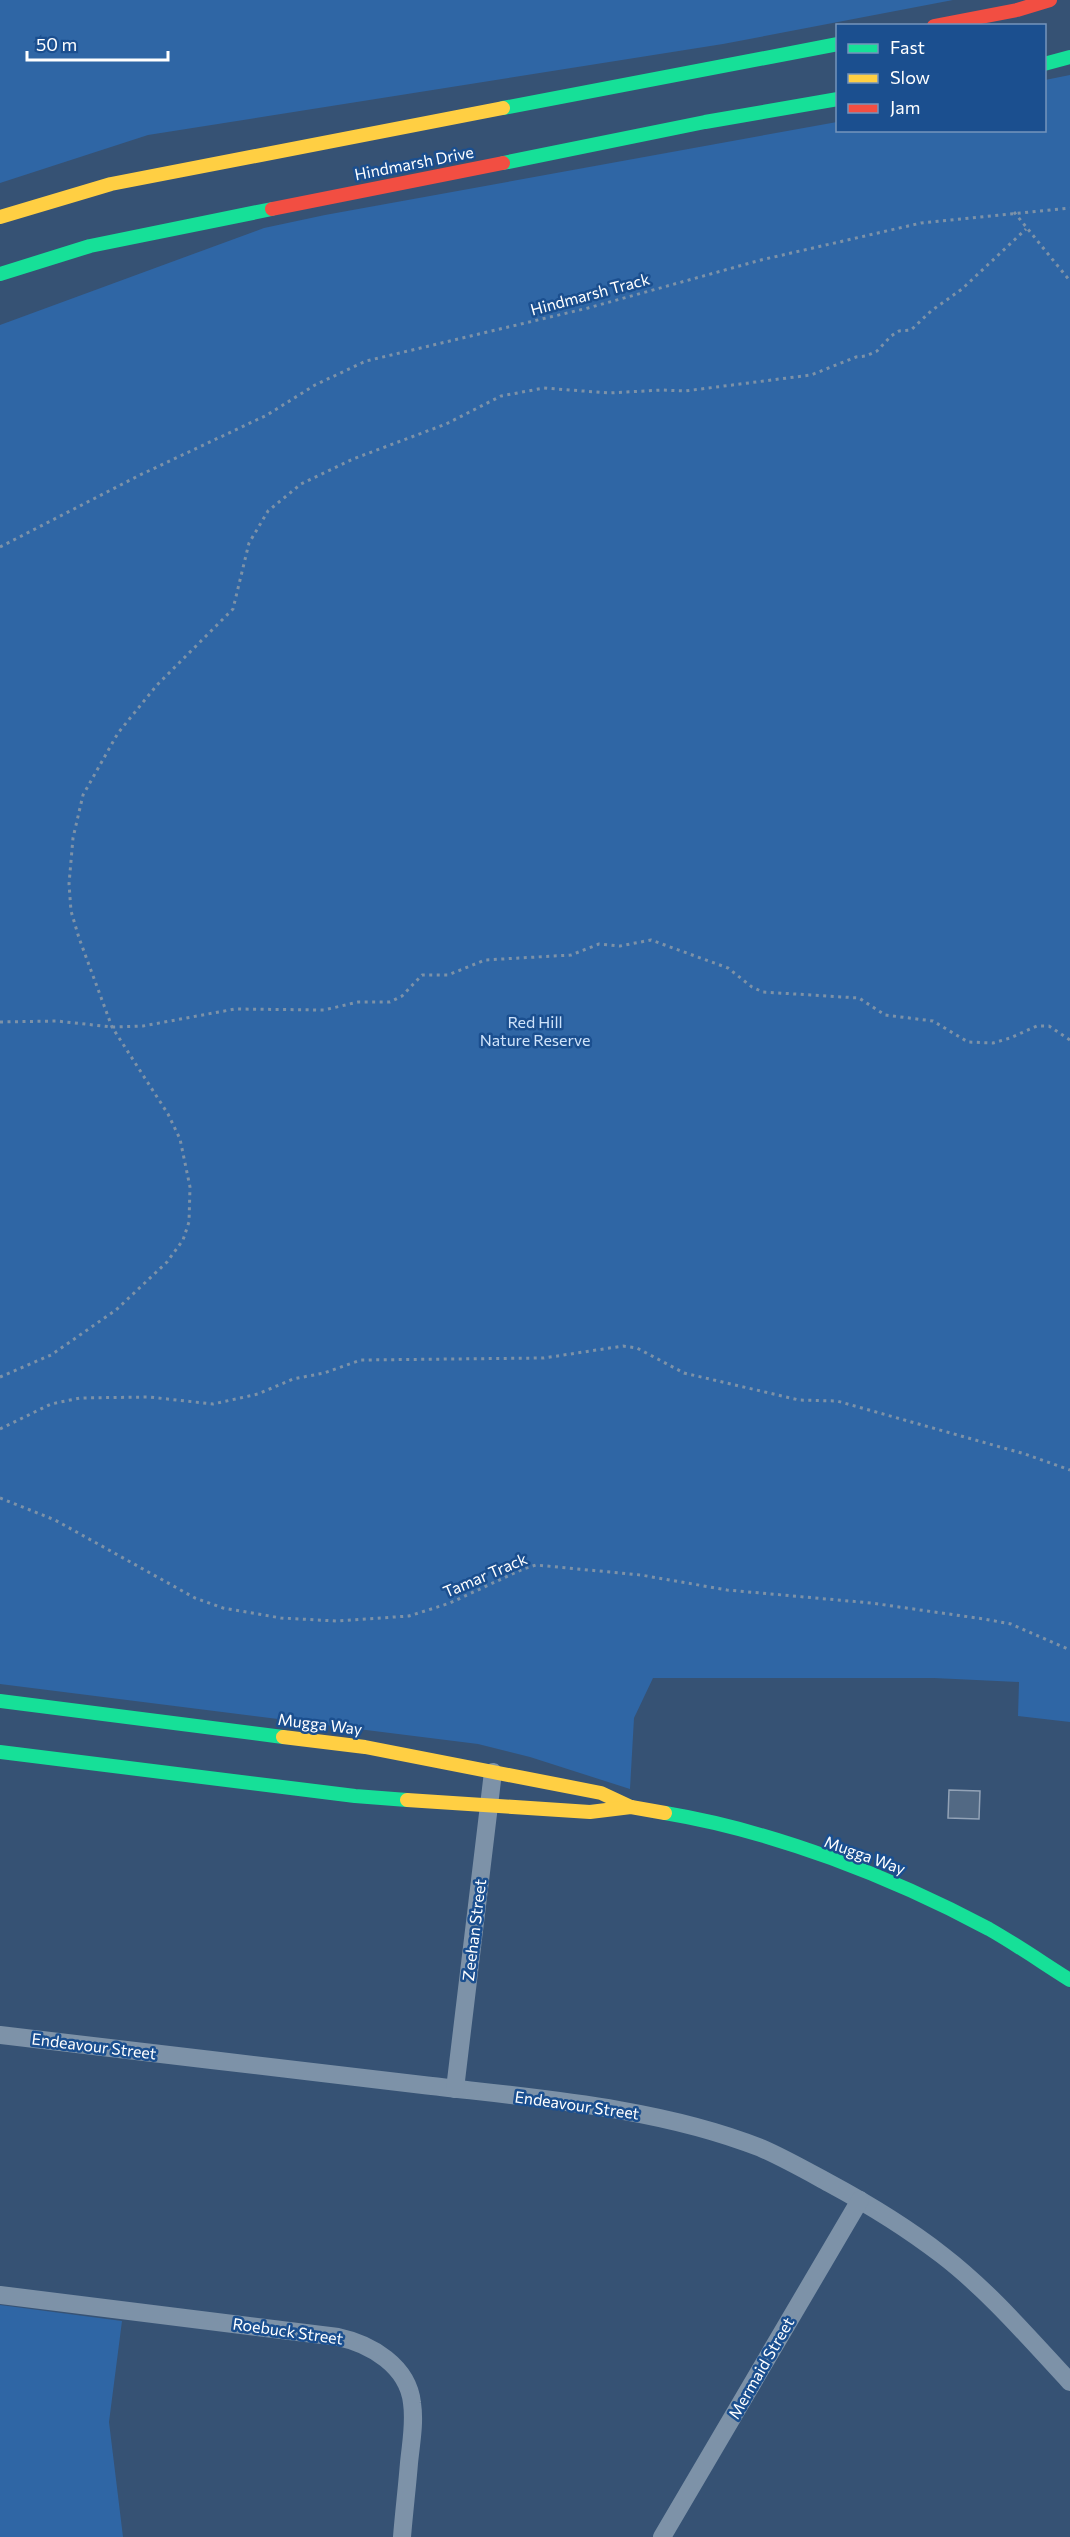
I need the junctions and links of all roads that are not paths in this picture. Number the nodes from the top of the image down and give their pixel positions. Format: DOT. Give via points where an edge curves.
graph roads {
  1 [pos="1050,0"];
  2 [pos="944,24"];
  3 [pos="836,44"];
  4 [pos="1070,57"];
  5 [pos="1046,63"];
  6 [pos="836,99"];
  7 [pos="0,217"];
  8 [pos="0,274"];
  9 [pos="0,1701"];
  10 [pos="0,1752"];
  11 [pos="493,1772"];
  12 [pos="489,1805"];
  13 [pos="631,1807"];
  14 [pos="1070,1980"];
  15 [pos="0,2035"];
  16 [pos="455,2089"];
  17 [pos="860,2200"];
  18 [pos="0,2295"];
  19 [pos="1070,2382"];
  20 [pos="402,2537"];
  21 [pos="662,2537"];
  1 -- 2 [label="main road"];
  3 -- 7 [label="main road" via="111,184"];
  4 -- 5 [label="main road"];
  6 -- 8 [label="main road, Hindmarsh Drive" via="693,124 90,246"];
  9 -- 11 [label="main road, Mugga Way" via="365,1747"];
  10 -- 12 [label="main road, Mugga Way" via="355,1796"];
  11 -- 12 [label="street, Zeehan Street"];
  11 -- 13 [label="main road, Mugga Way" via="601,1793"];
  12 -- 13 [label="main road, Mugga Way" via="590,1812"];
  12 -- 16 [label="street, Zeehan Street"];
  13 -- 14 [label="main road, Mugga Way" via="684,1816 766,1838 891,1881 990,1930"];
  15 -- 16 [label="street, Endeavour Street"];
  16 -- 17 [label="street, Endeavour Street" via="675,2121 762,2149"];
  17 -- 19 [label="street, Endeavour Street" via="943,2256 1017,2324"];
  17 -- 21 [label="street, Mermaid Street"];
  18 -- 20 [label="street, Roebuck Street" via="338,2337 369,2348 400,2374 412,2402"];
}
